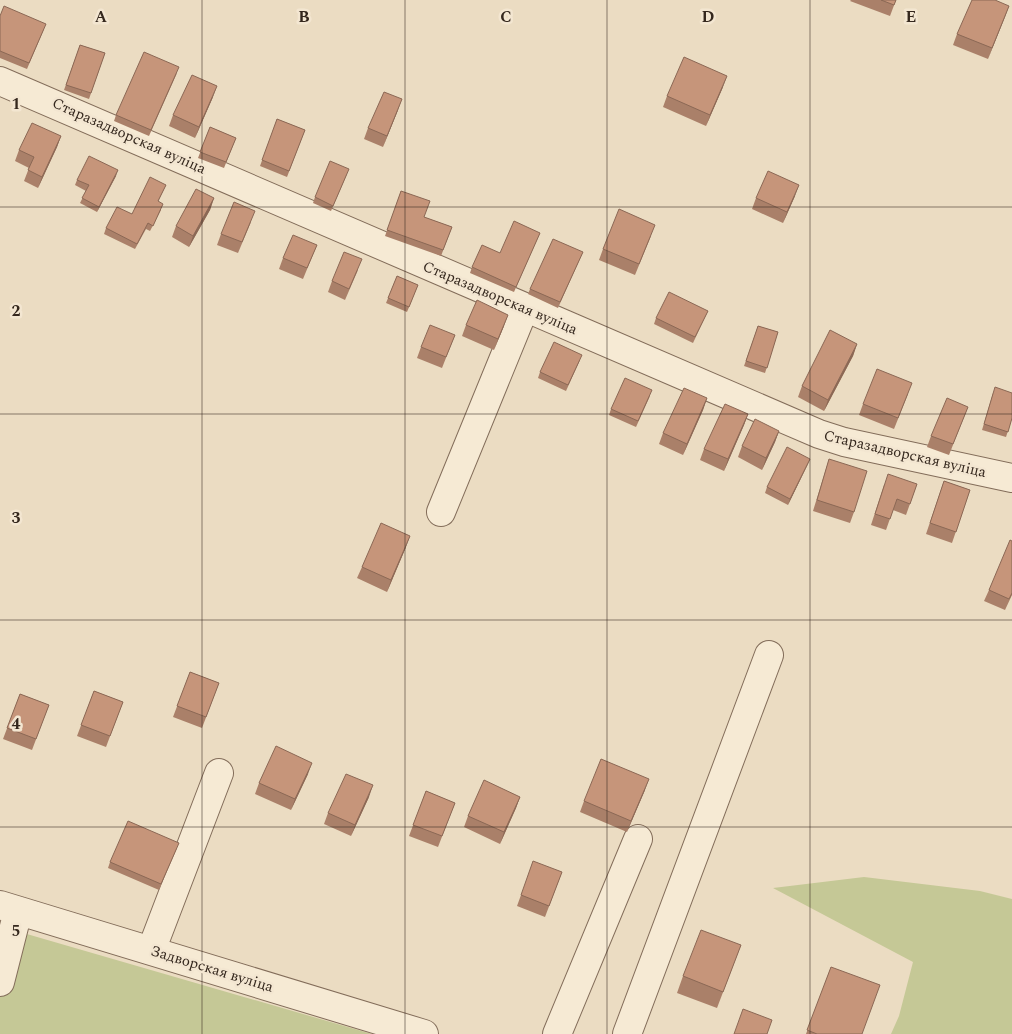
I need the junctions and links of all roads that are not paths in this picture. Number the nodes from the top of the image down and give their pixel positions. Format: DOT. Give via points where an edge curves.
graph roads {
  1 [pos="0,81"];
  2 [pos="524,309"];
  3 [pos="1012,478"];
  4 [pos="441,512"];
  5 [pos="769,655"];
  6 [pos="219,773"];
  7 [pos="638,839"];
  8 [pos="9,908"];
  9 [pos="151,951"];
  10 [pos="0,982"];
  11 [pos="424,1034"];
  12 [pos="557,1034"];
  13 [pos="627,1034"];
  1 -- 2 [label="street, Старазадворская вуліца"];
  2 -- 3 [label="street, Старазадворская вуліца" via="819,434"];
  2 -- 4 [label="street"];
  5 -- 13 [label="street"];
  6 -- 9 [label="street"];
  7 -- 12 [label="street"];
  8 -- 9 [label="street, Задворская вуліца"];
  8 -- 10 [label="street"];
  9 -- 11 [label="street, Задворская вуліца"];
}
